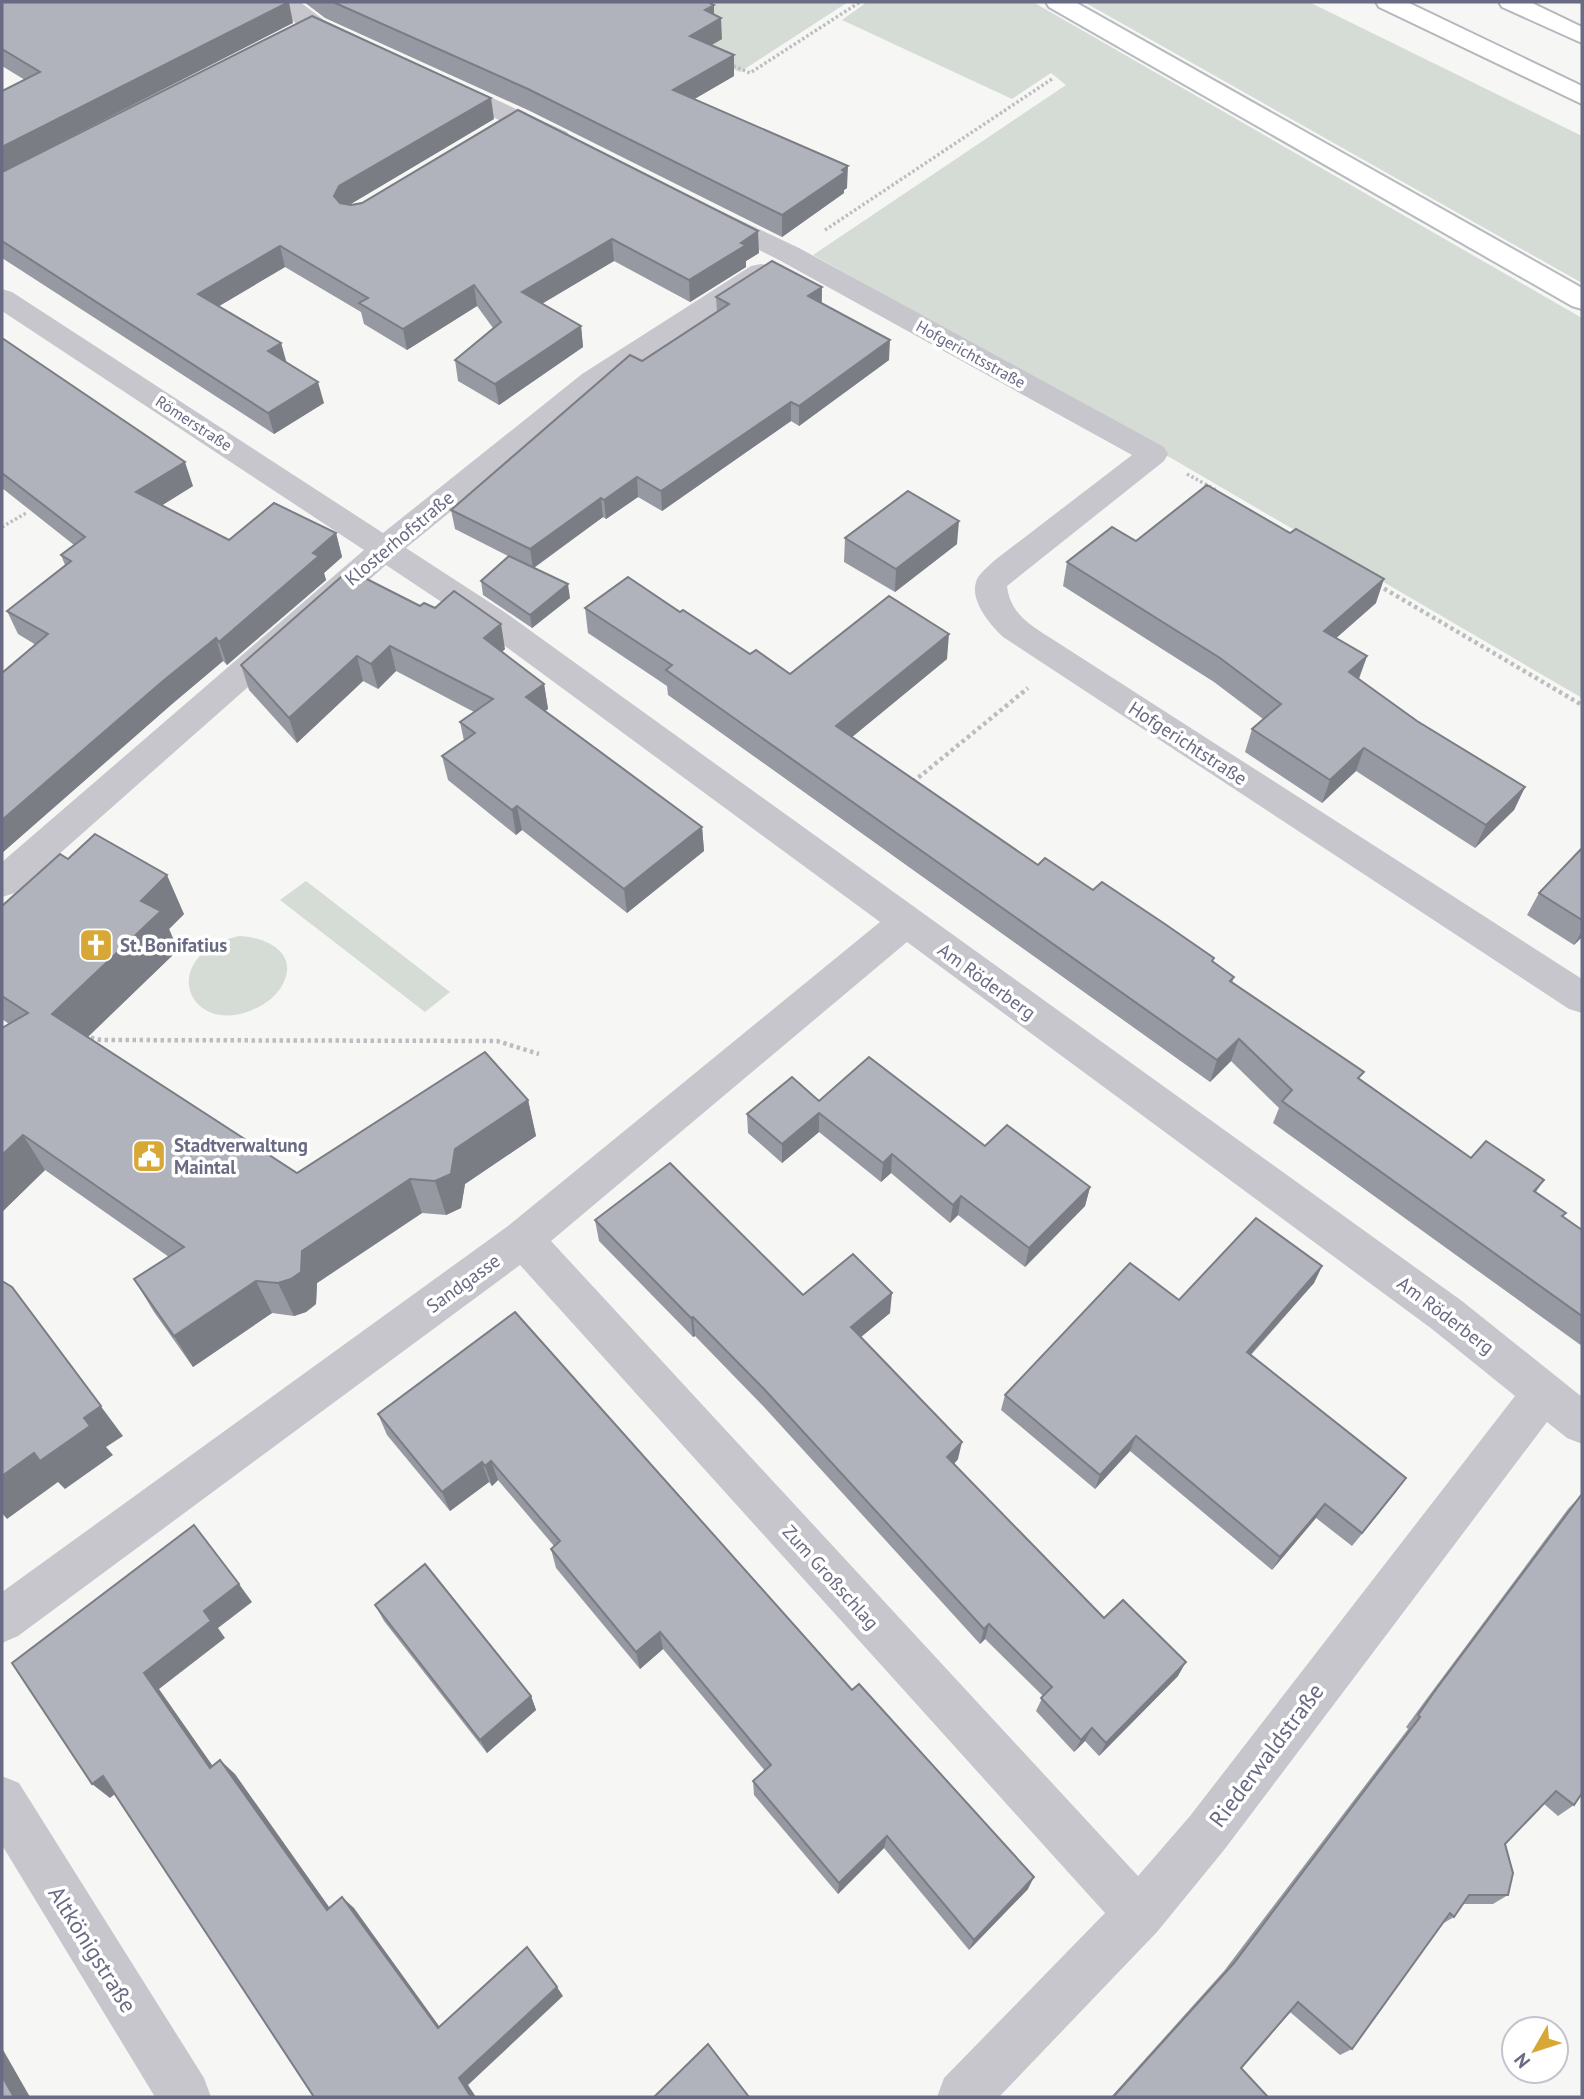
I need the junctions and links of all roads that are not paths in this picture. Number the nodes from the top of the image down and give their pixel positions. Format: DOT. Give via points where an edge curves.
graph roads {
  1 [pos="285,2"];
  2 [pos="1058,2"];
  3 [pos="1388,2"];
  4 [pos="1511,2"];
  5 [pos="314,25"];
  6 [pos="1582,36"];
  7 [pos="290,37"];
  8 [pos="375,52"];
  9 [pos="423,74"];
  10 [pos="1582,96"];
  11 [pos="520,118"];
  12 [pos="496,132"];
  13 [pos="581,149"];
  14 [pos="691,205"];
  15 [pos="789,254"];
  16 [pos="2,298"];
  17 [pos="1582,300"];
  18 [pos="1153,454"];
  19 [pos="386,549"];
  20 [pos="2,883"];
  21 [pos="905,922"];
  22 [pos="1582,998"];
  23 [pos="523,1239"];
  24 [pos="1544,1392"];
  25 [pos="1582,1424"];
  26 [pos="2,1620"];
  27 [pos="2,1800"];
  28 [pos="1139,1914"];
  29 [pos="185,2097"];
  30 [pos="963,2097"];
  1 -- 5 [label="street"];
  2 -- 17 [label="main road"];
  3 -- 10 [label="main road"];
  4 -- 6 [label="main road"];
  5 -- 7 [label="street"];
  5 -- 8 [label="street"];
  9 -- 11 [label="street"];
  11 -- 12 [label="street"];
  11 -- 13 [label="street"];
  14 -- 15 [label="street, Hofgerichtsstraße"];
  15 -- 18 [label="street, Hofgerichtsstraße"];
  15 -- 19 [label="street, Klosterhofstraße" via="593,381"];
  16 -- 19 [label="street, Römerstraße"];
  18 -- 22 [label="street, Hofgerichtstraße" via="991,583 997,612 1061,661"];
  19 -- 20 [label="street, Klosterhofstraße"];
  19 -- 21 [label="street, Am Röderberg" via="502,626"];
  21 -- 23 [label="street, Sandgasse"];
  21 -- 24 [label="street, Am Röderberg" via="1447,1315"];
  23 -- 26 [label="street, Sandgasse"];
  23 -- 28 [label="street, Zum Großschlag"];
  24 -- 25 [label="street, Am Röderberg"];
  24 -- 28 [label="street, Riederwaldstraße" via="1207,1833"];
  27 -- 29 [label="street, Altkönigstraße"];
  28 -- 30 [label="street, Riederwaldstraße"];
}
